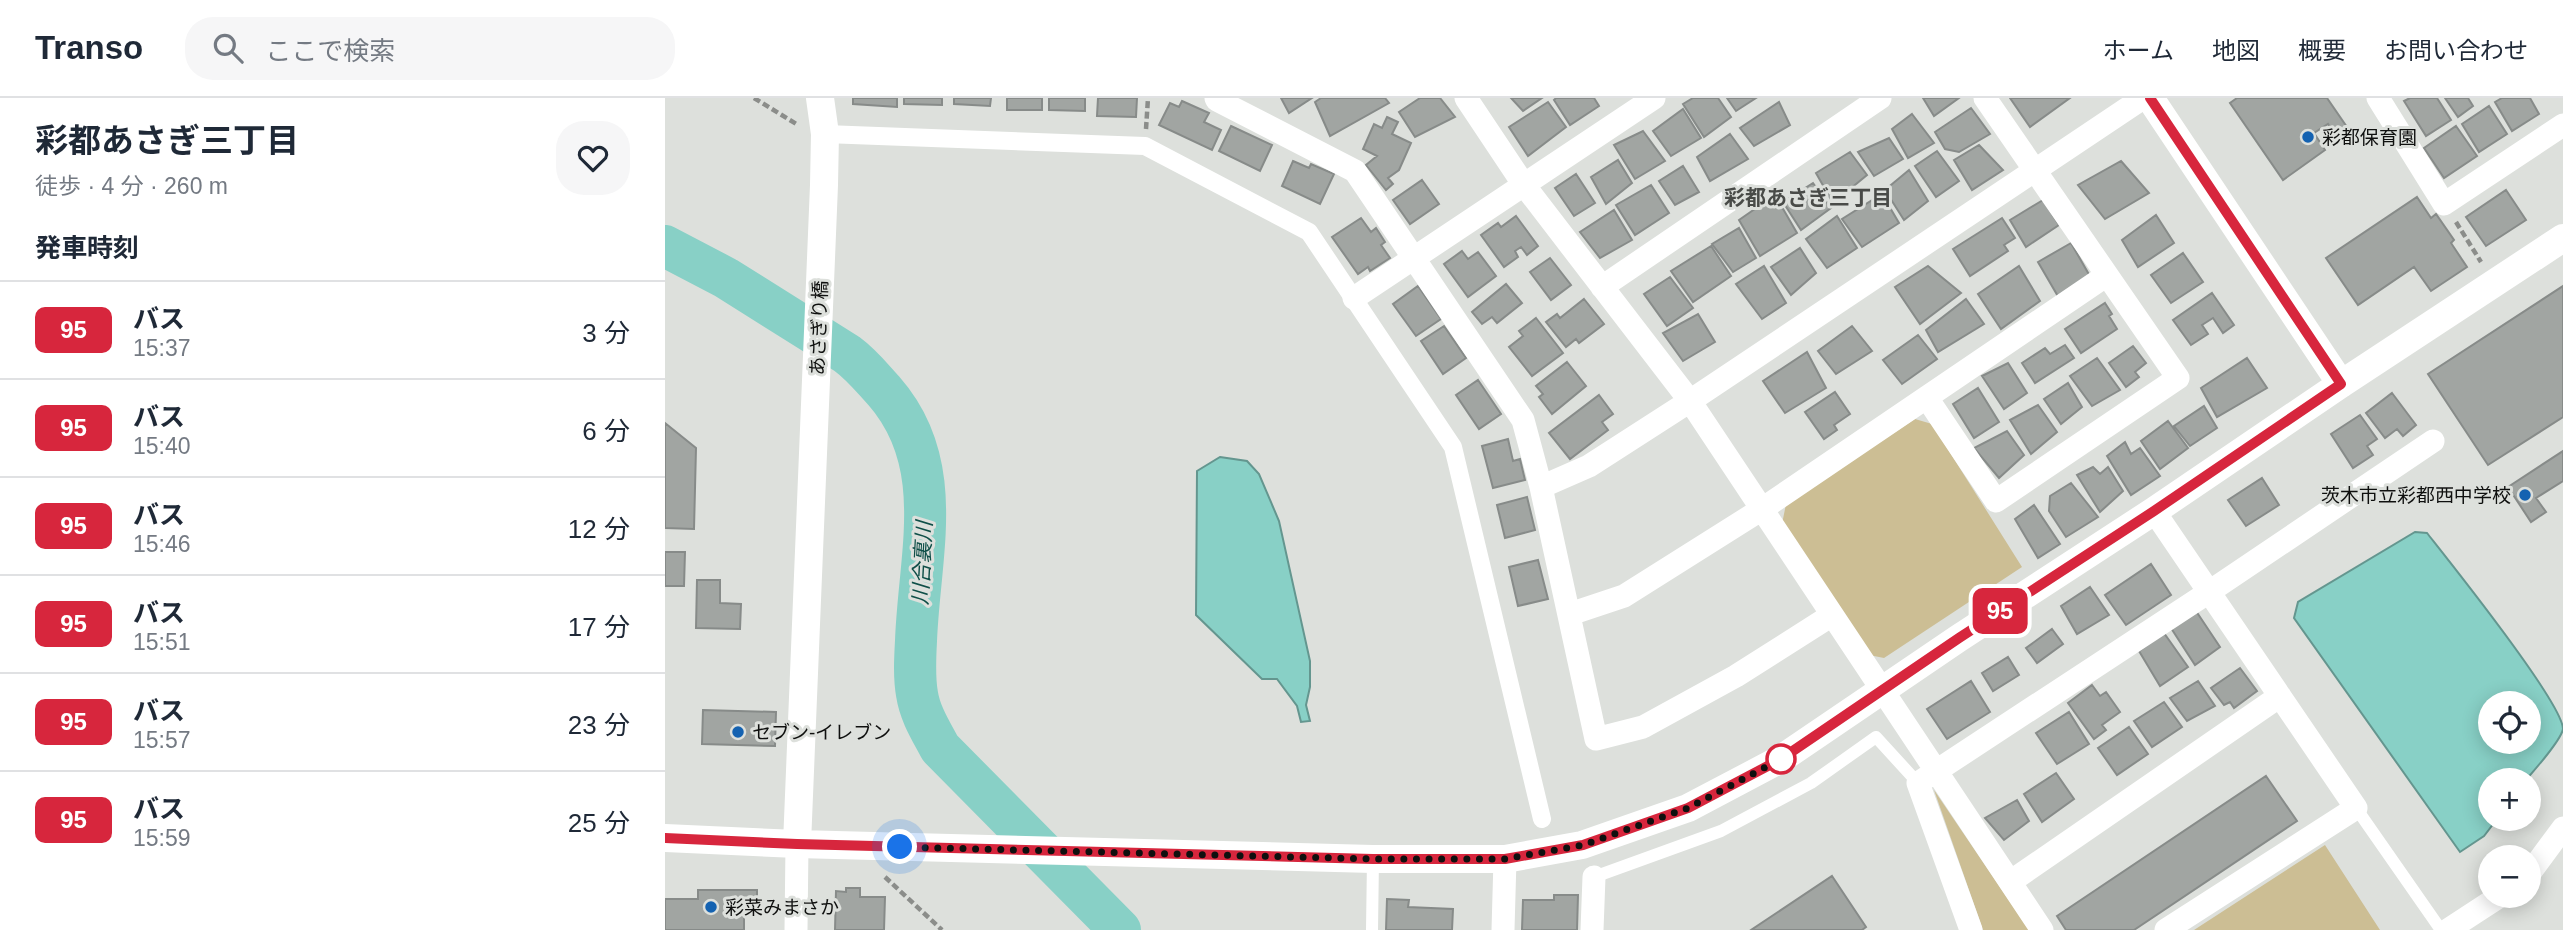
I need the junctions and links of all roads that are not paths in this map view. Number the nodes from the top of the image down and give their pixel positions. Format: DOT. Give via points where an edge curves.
graph roads {
  1 [pos="820,98"];
  2 [pos="1216,98"];
  3 [pos="1466,98"];
  4 [pos="1654,98"];
  5 [pos="1880,98"];
  6 [pos="1985,98"];
  7 [pos="2143,98"];
  8 [pos="2150,98"];
  9 [pos="2378,98"];
  10 [pos="2563,125"];
  11 [pos="825,134"];
  12 [pos="2036,170"];
  13 [pos="1524,185"];
  14 [pos="2563,238"];
  15 [pos="1415,257"];
  16 [pos="2108,275"];
  17 [pos="1602,287"];
  18 [pos="1354,298"];
  19 [pos="2341,384"];
  20 [pos="1927,398"];
  21 [pos="1689,401"];
  22 [pos="2433,441"];
  23 [pos="1541,487"];
  24 [pos="1762,509"];
  25 [pos="2154,511"];
  26 [pos="2209,592"];
  27 [pos="1570,614"];
  28 [pos="1832,615"];
  29 [pos="1881,690"];
  30 [pos="2280,696"];
  31 [pos="1927,777"];
  32 [pos="2356,808"];
  33 [pos="1542,819"];
  34 [pos="2563,828"];
  35 [pos="665,838"];
  36 [pos="797,844"];
  37 [pos="2541,858"];
  38 [pos="1373,859"];
  39 [pos="1505,859"];
  40 [pos="1594,877"];
  41 [pos="2010,882"];
  42 [pos="2482,908"];
  43 [pos="796,930"];
  44 [pos="1371,930"];
  45 [pos="1503,930"];
  46 [pos="1593,930"];
  47 [pos="1971,930"];
  48 [pos="2042,930"];
  49 [pos="2166,930"];
  50 [pos="2441,930"];
  51 [pos="2448,930"];
  1 -- 11 [label="street, あさぎり橋"];
  2 -- 15 [label="street" via="1355,171"];
  3 -- 13 [label="street"];
  4 -- 13 [label="street"];
  5 -- 17 [label="street"];
  6 -- 12 [label="street"];
  7 -- 12 [label="street"];
  8 -- 19 [label="street"];
  9 -- 10 [label="street" via="2444,204"];
  11 -- 18 [label="street" via="1145,146 1310,232"];
  11 -- 36 [label="street, あさぎり橋"];
  12 -- 16 [label="street"];
  12 -- 21 [label="street"];
  13 -- 15 [label="street"];
  13 -- 17 [label="street"];
  14 -- 19 [label="street"];
  15 -- 18 [label="street"];
  15 -- 23 [label="street" via="1523,420"];
  16 -- 20 [label="street"];
  16 -- 20 [label="street" via="2178,378 1996,502"];
  17 -- 21 [label="street"];
  18 -- 33 [label="street" via="1453,447"];
  19 -- 25 [label="street"];
  20 -- 24 [label="street"];
  21 -- 23 [label="street" via="1589,466"];
  21 -- 24 [label="street"];
  22 -- 26 [label="street"];
  23 -- 27 [label="street"];
  24 -- 27 [label="street" via="1624,596"];
  24 -- 28 [label="street"];
  25 -- 26 [label="street"];
  25 -- 29 [label="street"];
  26 -- 30 [label="street"];
  26 -- 31 [label="street"];
  27 -- 28 [label="street" via="1596,739 1643,726 1736,676"];
  28 -- 29 [label="street"];
  29 -- 31 [label="street"];
  29 -- 39 [label="street" via="1781,759 1688,808 1583,845"];
  30 -- 32 [label="street"];
  30 -- 41 [label="street"];
  31 -- 40 [label="lane" via="1876,737 1811,783 1721,831"];
  31 -- 41 [label="street"];
  31 -- 47 [label="street"];
  32 -- 49 [label="street"];
  32 -- 50 [label="lane"];
  34 -- 37 [label="street"];
  35 -- 36 [label="street"];
  36 -- 38 [label="street"];
  36 -- 43 [label="street"];
  38 -- 39 [label="street"];
  38 -- 44 [label="lane"];
  39 -- 45 [label="street"];
  40 -- 46 [label="street"];
  41 -- 48 [label="street"];
  42 -- 51 [label="street"];
}
